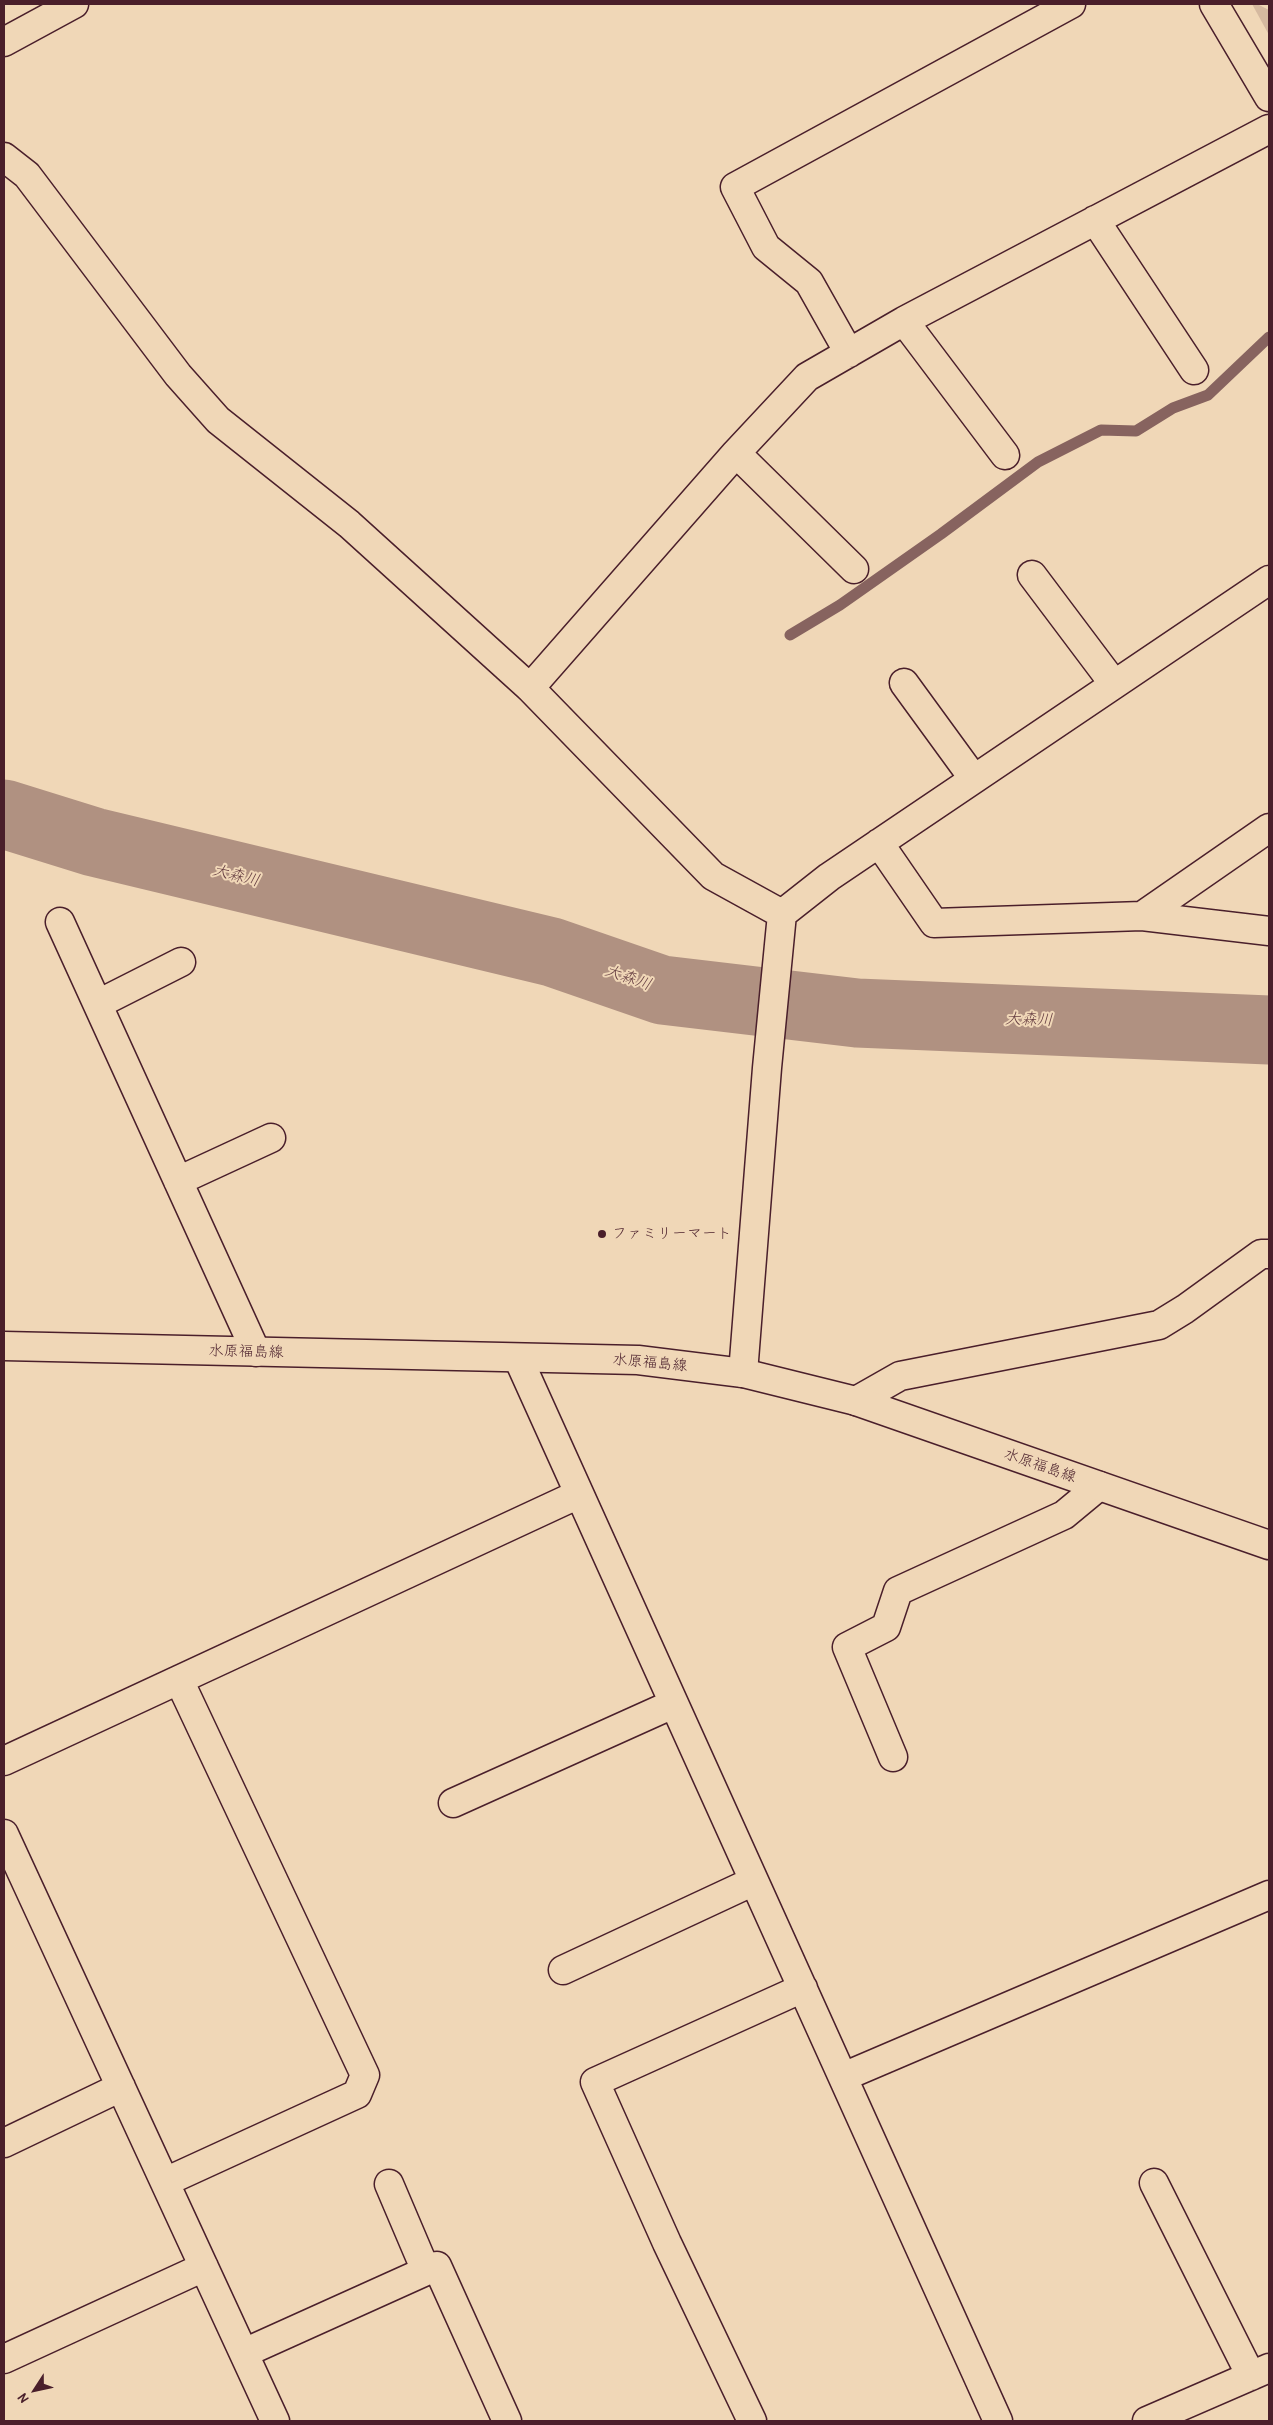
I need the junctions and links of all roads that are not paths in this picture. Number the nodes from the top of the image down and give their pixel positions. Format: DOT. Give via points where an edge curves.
graph roads {
  1 [pos="1071,4"];
  2 [pos="1214,4"];
  3 [pos="58,8"];
  4 [pos="4,42"];
  5 [pos="1269,97"];
  6 [pos="1269,128"];
  7 [pos="4,157"];
  8 [pos="1095,220"];
  9 [pos="904,321"];
  10 [pos="849,353"];
  11 [pos="1194,370"];
  12 [pos="736,453"];
  13 [pos="1005,455"];
  14 [pos="854,569"];
  15 [pos="1032,574"];
  16 [pos="1269,580"];
  17 [pos="904,683"];
  18 [pos="1114,684"];
  19 [pos="530,688"];
  20 [pos="974,779"];
  21 [pos="1269,828"];
  22 [pos="879,843"];
  23 [pos="1142,916"];
  24 [pos="782,920"];
  25 [pos="60,922"];
  26 [pos="1269,931"];
  27 [pos="181,962"];
  28 [pos="98,1004"];
  29 [pos="271,1138"];
  30 [pos="178,1181"];
  31 [pos="1269,1254"];
  32 [pos="4,1346"];
  33 [pos="256,1352"];
  34 [pos="518,1358"];
  35 [pos="743,1373"];
  36 [pos="856,1401"];
  37 [pos="1099,1486"];
  38 [pos="579,1494"];
  39 [pos="1269,1545"];
  40 [pos="179,1680"];
  41 [pos="673,1704"];
  42 [pos="893,1757"];
  43 [pos="4,1762"];
  44 [pos="453,1803"];
  45 [pos="4,1834"];
  46 [pos="754,1881"];
  47 [pos="1269,1895"];
  48 [pos="563,1970"];
  49 [pos="803,1988"];
  50 [pos="843,2077"];
  51 [pos="121,2087"];
  52 [pos="4,2143"];
  53 [pos="165,2182"];
  54 [pos="1154,2183"];
  55 [pos="388,2184"];
  56 [pos="204,2267"];
  57 [pos="426,2271"];
  58 [pos="244,2353"];
  59 [pos="4,2360"];
  60 [pos="1260,2372"];
  61 [pos="275,2421"];
  62 [pos="507,2421"];
  63 [pos="752,2421"];
  64 [pos="998,2421"];
  65 [pos="1147,2421"];
  1 -- 10 [label="street" via="735,187 766,247 809,282"];
  2 -- 5 [label="street"];
  3 -- 4 [label="street"];
  6 -- 8 [label="street"];
  7 -- 19 [label="street" via="27,175 172,367 218,420 349,524"];
  8 -- 9 [label="street"];
  8 -- 11 [label="street"];
  9 -- 10 [label="street"];
  9 -- 13 [label="street"];
  10 -- 12 [label="street" via="806,377"];
  12 -- 14 [label="street"];
  12 -- 19 [label="street"];
  15 -- 18 [label="street"];
  16 -- 18 [label="street"];
  17 -- 20 [label="street"];
  18 -- 20 [label="street"];
  19 -- 24 [label="street" via="713,876"];
  20 -- 22 [label="street"];
  21 -- 23 [label="street"];
  22 -- 23 [label="street" via="934,923"];
  22 -- 24 [label="street" via="829,877"];
  23 -- 26 [label="street"];
  24 -- 35 [label="street"];
  25 -- 28 [label="street"];
  27 -- 28 [label="street"];
  28 -- 30 [label="street"];
  29 -- 30 [label="street"];
  30 -- 33 [label="street"];
  31 -- 36 [label="street" via="1261,1254 1159,1324 900,1376"];
  32 -- 33 [label="street, 水原福島線"];
  33 -- 34 [label="street, 水原福島線"];
  34 -- 35 [label="street, 水原福島線" via="638,1360"];
  34 -- 38 [label="street"];
  35 -- 36 [label="street, 水原福島線"];
  36 -- 37 [label="street, 水原福島線"];
  37 -- 39 [label="street, 水原福島線"];
  37 -- 42 [label="street" via="1064,1515 898,1591 886,1627 846,1647"];
  38 -- 40 [label="street"];
  38 -- 41 [label="street"];
  40 -- 43 [label="street"];
  40 -- 53 [label="street" via="365,2074 357,2094"];
  41 -- 44 [label="street"];
  41 -- 46 [label="street"];
  45 -- 51 [label="street"];
  46 -- 48 [label="street"];
  46 -- 49 [label="street"];
  47 -- 50 [label="street"];
  49 -- 50 [label="street"];
  49 -- 63 [label="street" via="595,2082"];
  50 -- 64 [label="street"];
  51 -- 52 [label="street"];
  51 -- 53 [label="street"];
  53 -- 56 [label="street"];
  54 -- 60 [label="street"];
  55 -- 57 [label="street"];
  56 -- 58 [label="street"];
  56 -- 59 [label="street"];
  57 -- 58 [label="street"];
  57 -- 62 [label="street" via="437,2266"];
  58 -- 61 [label="street"];
  60 -- 65 [label="street"];
}
